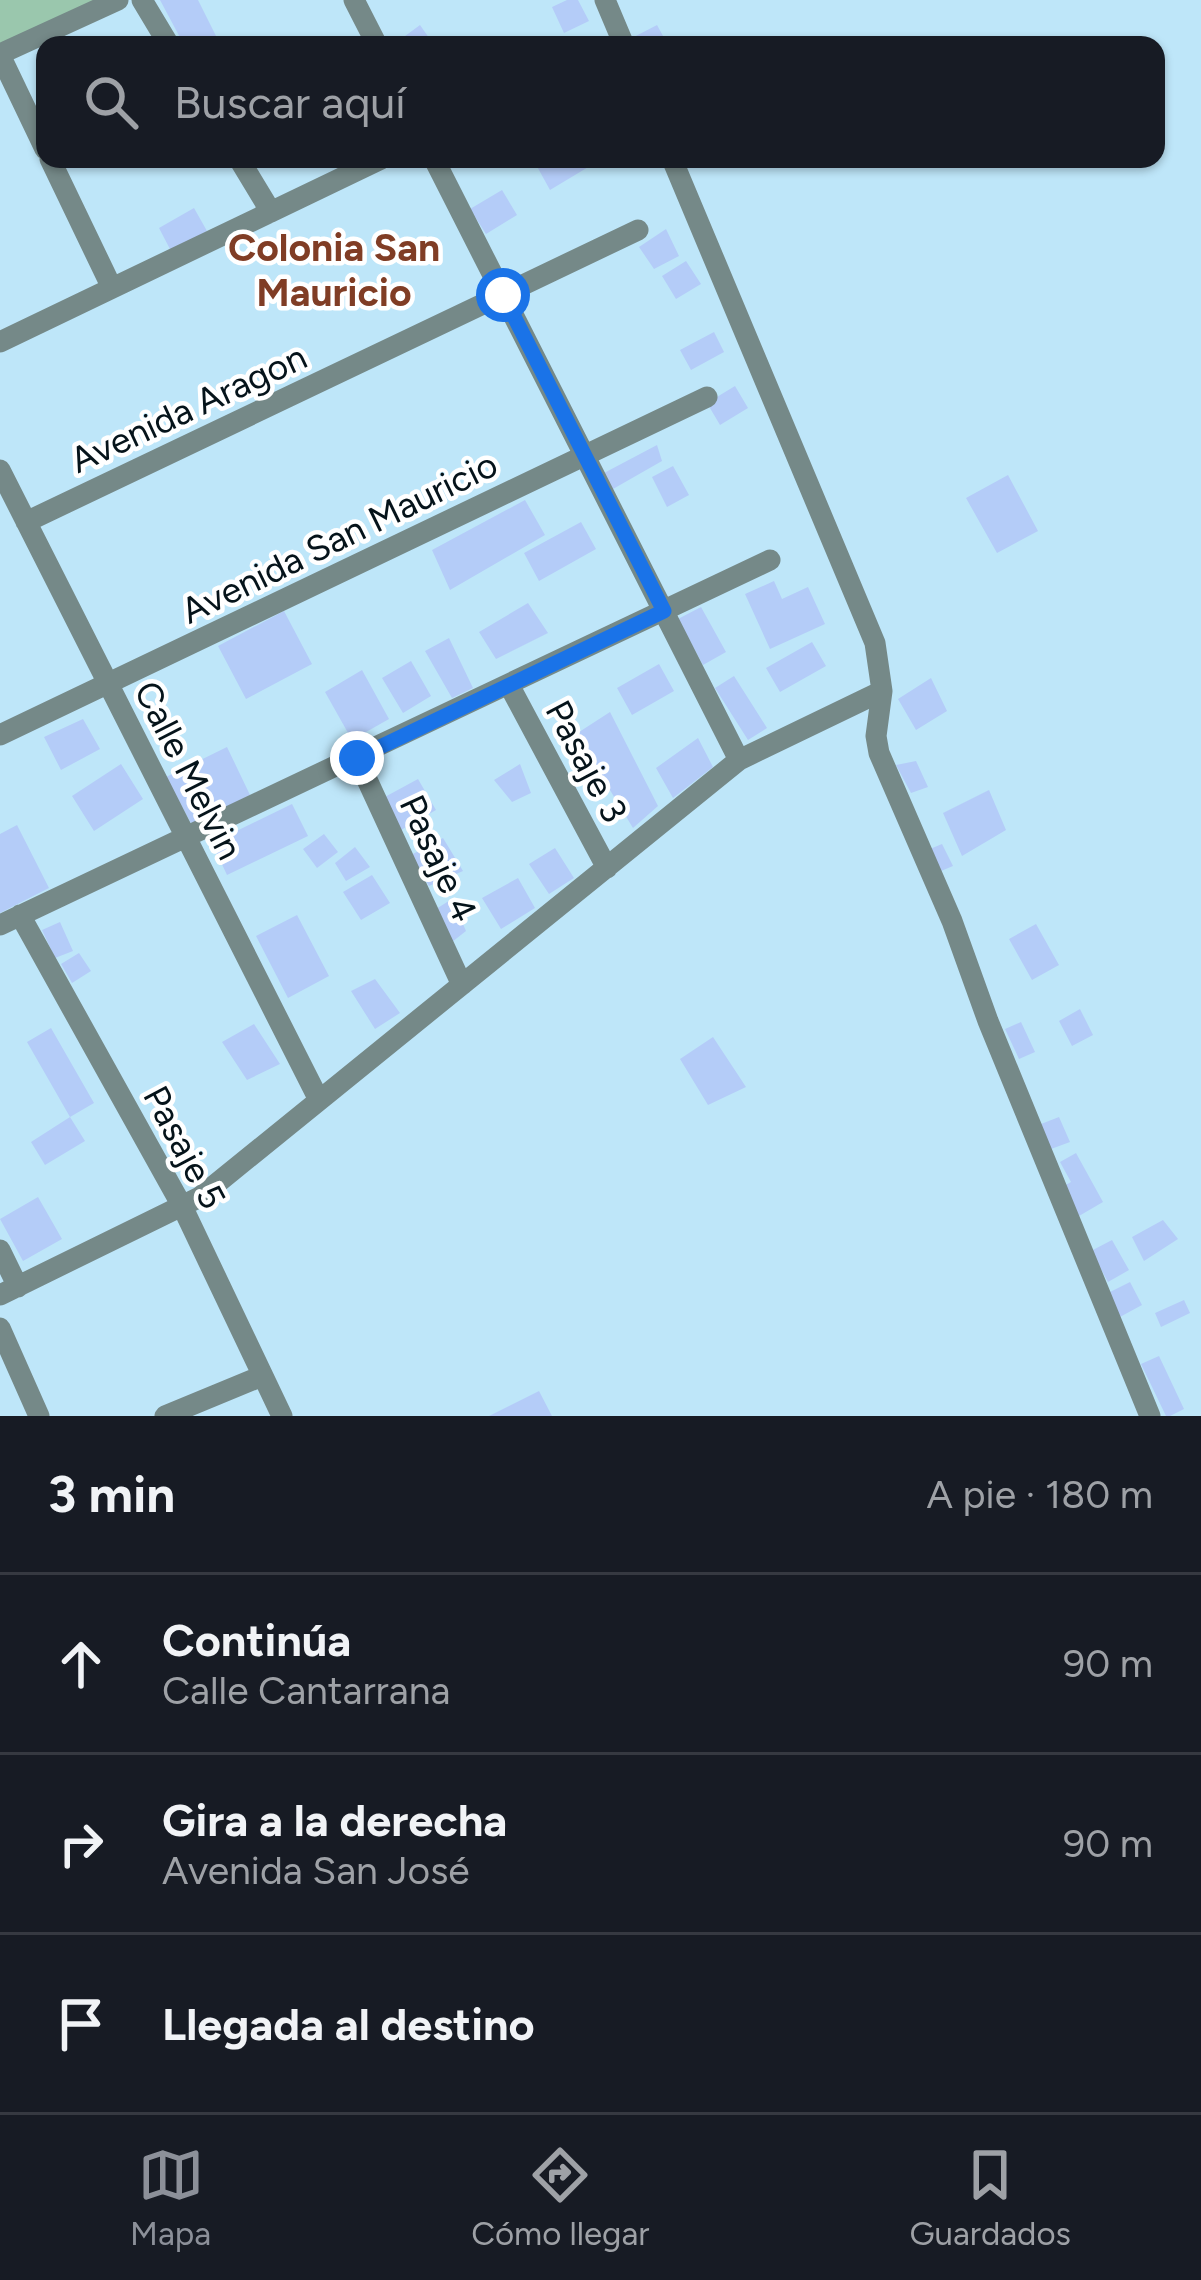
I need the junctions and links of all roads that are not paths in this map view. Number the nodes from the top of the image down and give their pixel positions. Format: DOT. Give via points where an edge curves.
graph roads {
  1 [pos="118,0"];
  2 [pos="142,0"];
  3 [pos="354,0"];
  4 [pos="605,0"];
  5 [pos="41,36"];
  6 [pos="164,36"];
  7 [pos="372,36"];
  8 [pos="620,36"];
  9 [pos="36,38"];
  10 [pos="0,55"];
  11 [pos="36,130"];
  12 [pos="54,168"];
  13 [pos="244,168"];
  14 [pos="362,168"];
  15 [pos="439,168"];
  16 [pos="676,168"];
  17 [pos="271,212"];
  18 [pos="638,230"];
  19 [pos="112,288"];
  20 [pos="503,295"];
  21 [pos="0,343"];
  22 [pos="707,398"];
  23 [pos="585,456"];
  24 [pos="0,470"];
  25 [pos="26,522"];
  26 [pos="770,560"];
  27 [pos="664,611"];
  28 [pos="108,684"];
  29 [pos="509,685"];
  30 [pos="882,691"];
  31 [pos="0,735"];
  32 [pos="357,758"];
  33 [pos="740,760"];
  34 [pos="187,839"];
  35 [pos="607,868"];
  36 [pos="10,920"];
  37 [pos="462,985"];
  38 [pos="320,1100"];
  39 [pos="182,1206"];
  40 [pos="0,1250"];
  41 [pos="9,1291"];
  42 [pos="0,1328"];
  43 [pos="262,1376"];
  44 [pos="39,1416"];
  45 [pos="165,1416"];
  46 [pos="282,1416"];
  47 [pos="1150,1416"];
  1 -- 5 [label="street"];
  2 -- 6 [label="street"];
  3 -- 7 [label="street"];
  4 -- 8 [label="street"];
  9 -- 10 [label="street"];
  10 -- 11 [label="street"];
  12 -- 19 [label="street"];
  13 -- 17 [label="street"];
  14 -- 17 [label="street"];
  15 -- 20 [label="street"];
  16 -- 30 [label="street" via="875,644"];
  17 -- 19 [label="street"];
  18 -- 20 [label="street, Avenida Aragon"];
  19 -- 21 [label="street"];
  20 -- 23 [label="street"];
  20 -- 25 [label="street, Avenida Aragon"];
  22 -- 23 [label="street, Avenida San Mauricio"];
  23 -- 27 [label="street"];
  23 -- 28 [label="street, Avenida San Mauricio"];
  24 -- 25 [label="street, Calle Melvin"];
  25 -- 28 [label="street, Calle Melvin"];
  26 -- 27 [label="street"];
  27 -- 29 [label="street"];
  27 -- 33 [label="street"];
  28 -- 31 [label="street, Avenida San Mauricio"];
  28 -- 34 [label="street, Calle Melvin"];
  29 -- 32 [label="street"];
  29 -- 35 [label="street, Pasaje 3"];
  30 -- 33 [label="street"];
  30 -- 47 [label="street" via="880,753"];
  32 -- 34 [label="street"];
  32 -- 37 [label="street, Pasaje 4"];
  33 -- 35 [label="street"];
  34 -- 36 [label="street"];
  34 -- 38 [label="street, Calle Melvin"];
  35 -- 37 [label="street"];
  36 -- 39 [label="street, Pasaje 5"];
  37 -- 38 [label="street"];
  38 -- 39 [label="street"];
  39 -- 41 [label="street"];
  39 -- 43 [label="street, Pasaje 5"];
  40 -- 41 [label="street"];
  42 -- 44 [label="street"];
  43 -- 45 [label="street"];
  43 -- 46 [label="street, Pasaje 5"];
}
